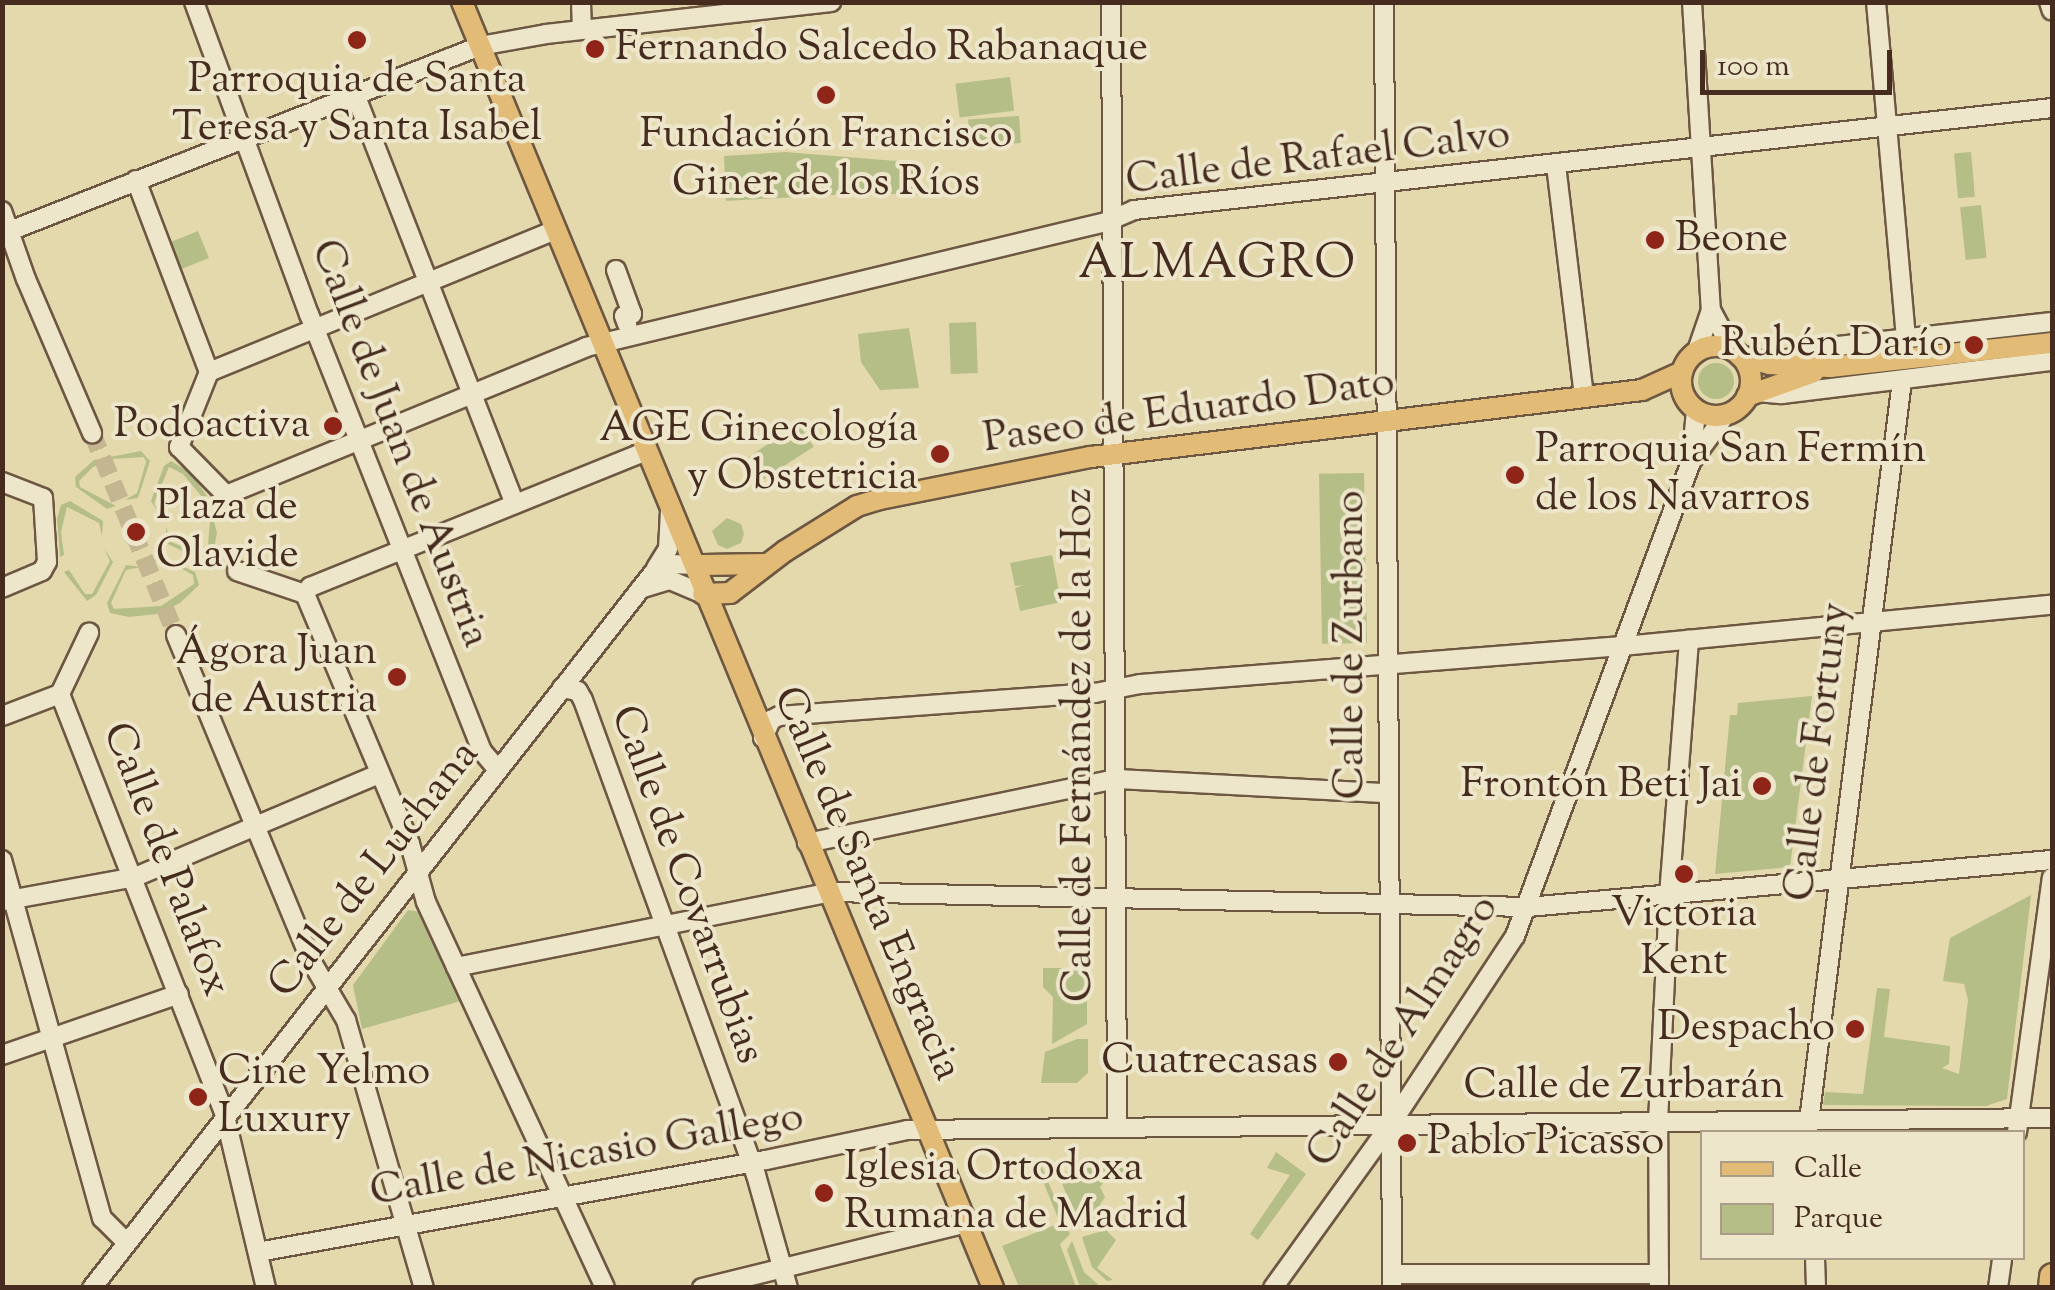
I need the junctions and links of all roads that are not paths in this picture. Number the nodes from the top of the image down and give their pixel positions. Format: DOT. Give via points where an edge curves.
graph roads {
  1 [pos="194,2"];
  2 [pos="462,2"];
  3 [pos="581,2"];
  4 [pos="831,2"];
  5 [pos="1111,2"];
  6 [pos="1384,2"];
  7 [pos="1692,2"];
  8 [pos="1876,2"];
  9 [pos="2049,2"];
  10 [pos="2052,11"];
  11 [pos="582,29"];
  12 [pos="480,46"];
  13 [pos="355,94"];
  14 [pos="2052,108"];
  15 [pos="1886,128"];
  16 [pos="242,138"];
  17 [pos="1701,147"];
  18 [pos="1556,165"];
  19 [pos="136,180"];
  20 [pos="1389,185"];
  21 [pos="2,211"];
  22 [pos="1112,219"];
  23 [pos="555,230"];
  24 [pos="6,233"];
  25 [pos="616,270"];
  26 [pos="426,282"];
  27 [pos="1710,310"];
  28 [pos="2052,322"];
  29 [pos="627,324"];
  30 [pos="314,327"];
  31 [pos="1906,340"];
  32 [pos="603,343"];
  33 [pos="2052,343"];
  34 [pos="1697,351"];
  35 [pos="1737,354"];
  36 [pos="2052,361"];
  37 [pos="1769,364"];
  38 [pos="1830,367"];
  39 [pos="209,372"];
  40 [pos="1682,372"];
  41 [pos="1902,381"];
  42 [pos="1642,390"];
  43 [pos="472,394"];
  44 [pos="1752,394"];
  45 [pos="1584,398"];
  46 [pos="1691,405"];
  47 [pos="1726,414"];
  48 [pos="1386,421"];
  49 [pos="92,433"];
  50 [pos="361,440"];
  51 [pos="646,452"];
  52 [pos="1114,454"];
  53 [pos="1690,462"];
  54 [pos="2,482"];
  55 [pos="515,504"];
  56 [pos="670,510"];
  57 [pos="404,550"];
  58 [pos="766,564"];
  59 [pos="698,565"];
  60 [pos="236,571"];
  61 [pos="652,573"];
  62 [pos="2,588"];
  63 [pos="640,590"];
  64 [pos="306,594"];
  65 [pos="703,594"];
  66 [pos="2052,605"];
  67 [pos="1871,623"];
  68 [pos="90,633"];
  69 [pos="176,635"];
  70 [pos="1689,640"];
  71 [pos="1623,646"];
  72 [pos="1388,664"];
  73 [pos="562,688"];
  74 [pos="1115,691"];
  75 [pos="60,694"];
  76 [pos="2,716"];
  77 [pos="763,738"];
  78 [pos="498,770"];
  79 [pos="379,774"];
  80 [pos="1117,779"];
  81 [pos="1388,793"];
  82 [pos="256,828"];
  83 [pos="807,844"];
  84 [pos="2,860"];
  85 [pos="2052,860"];
  86 [pos="418,873"];
  87 [pos="2052,876"];
  88 [pos="134,878"];
  89 [pos="1839,880"];
  90 [pos="830,892"];
  91 [pos="1669,895"];
  92 [pos="1115,898"];
  93 [pos="8,901"];
  94 [pos="1389,904"];
  95 [pos="1528,908"];
  96 [pos="664,924"];
  97 [pos="456,967"];
  98 [pos="328,988"];
  99 [pos="180,994"];
  100 [pos="52,1038"];
  101 [pos="2,1056"];
  102 [pos="225,1116"];
  103 [pos="2052,1118"];
  104 [pos="1658,1122"];
  105 [pos="1391,1124"];
  106 [pos="2019,1125"];
  107 [pos="1117,1126"];
  108 [pos="1808,1127"];
  109 [pos="928,1128"];
  110 [pos="749,1163"];
  111 [pos="560,1196"];
  112 [pos="967,1223"];
  113 [pos="406,1225"];
  114 [pos="126,1243"];
  115 [pos="258,1252"];
  116 [pos="1814,1260"];
  117 [pos="2002,1260"];
  118 [pos="782,1267"];
  119 [pos="2052,1276"];
  120 [pos="1659,1280"];
  121 [pos="1392,1281"];
  122 [pos="92,1288"];
  123 [pos="266,1288"];
  124 [pos="424,1288"];
  125 [pos="604,1288"];
  126 [pos="702,1288"];
  127 [pos="788,1288"];
  128 [pos="994,1288"];
  129 [pos="1272,1288"];
  130 [pos="1816,1288"];
  131 [pos="1998,1288"];
  132 [pos="2051,1288"];
  1 -- 16 [label="street, Calle de Juan de Austria"];
  2 -- 12 [label="main road, Calle de Santa Engracia"];
  3 -- 11 [label="street"];
  4 -- 11 [label="street"];
  5 -- 22 [label="street, Calle de Fernández de la Hoz"];
  6 -- 20 [label="street, Calle de Zurbano"];
  7 -- 17 [label="street"];
  8 -- 15 [label="street"];
  9 -- 10 [label="street"];
  11 -- 12 [label="street"];
  12 -- 13 [label="street"];
  12 -- 23 [label="main road, Calle de Santa Engracia"];
  13 -- 16 [label="street"];
  13 -- 26 [label="street"];
  14 -- 15 [label="street, Calle de Rafael Calvo"];
  15 -- 17 [label="street, Calle de Rafael Calvo"];
  15 -- 31 [label="street"];
  16 -- 19 [label="street"];
  16 -- 30 [label="street, Calle de Juan de Austria"];
  17 -- 18 [label="street, Calle de Rafael Calvo"];
  17 -- 27 [label="street"];
  18 -- 20 [label="street, Calle de Rafael Calvo"];
  18 -- 45 [label="street"];
  19 -- 24 [label="street"];
  19 -- 39 [label="street"];
  20 -- 22 [label="street, Calle de Rafael Calvo" via="1134,210"];
  20 -- 48 [label="street, Calle de Zurbano"];
  21 -- 24 [label="street"];
  22 -- 32 [label="street, Calle de Rafael Calvo"];
  22 -- 52 [label="street, Calle de Fernández de la Hoz"];
  23 -- 26 [label="street"];
  23 -- 32 [label="main road, Calle de Santa Engracia"];
  24 -- 49 [label="street"];
  25 -- 29 [label="street" via="632,314 624,316"];
  26 -- 30 [label="street"];
  26 -- 43 [label="street"];
  27 -- 34 [label="street"];
  27 -- 35 [label="street"];
  28 -- 31 [label="street"];
  30 -- 39 [label="street"];
  30 -- 50 [label="street, Calle de Juan de Austria"];
  31 -- 37 [label="street" via="1807,352"];
  32 -- 43 [label="street, Calle de Rafael Calvo"];
  32 -- 51 [label="main road, Calle de Santa Engracia"];
  33 -- 38 [label="main road"];
  34 -- 35 [label="main road" via="1712,346"];
  34 -- 40 [label="main road"];
  35 -- 37 [label="main road"];
  35 -- 44 [label="main road"];
  36 -- 41 [label="street"];
  37 -- 38 [label="main road"];
  38 -- 44 [label="main road"];
  39 -- 50 [label="street, Calle de Rafael Calvo" via="180,449 220,494"];
  40 -- 42 [label="main road, Paseo de Eduardo Dato"];
  40 -- 46 [label="main road"];
  41 -- 44 [label="street"];
  41 -- 67 [label="street, Calle de Fortuny"];
  42 -- 45 [label="main road, Paseo de Eduardo Dato"];
  42 -- 46 [label="main road, Paseo de Eduardo Dato"];
  43 -- 50 [label="street, Calle de Rafael Calvo"];
  43 -- 55 [label="street"];
  44 -- 47 [label="main road"];
  45 -- 48 [label="main road, Paseo de Eduardo Dato"];
  46 -- 47 [label="main road"];
  46 -- 53 [label="street, Calle de Almagro"];
  47 -- 53 [label="street, Calle de Almagro"];
  48 -- 52 [label="main road, Paseo de Eduardo Dato"];
  48 -- 72 [label="street, Calle de Zurbano"];
  50 -- 57 [label="street, Calle de Juan de Austria"];
  51 -- 55 [label="street"];
  51 -- 56 [label="main road, Calle de Santa Engracia"];
  52 -- 58 [label="main road, Paseo de Eduardo Dato" via="867,502"];
  52 -- 74 [label="street, Calle de Fernández de la Hoz"];
  53 -- 71 [label="street, Calle de Almagro"];
  54 -- 62 [label="street" via="45,503 48,562"];
  55 -- 57 [label="street"];
  56 -- 59 [label="main road, Calle de Santa Engracia"];
  56 -- 61 [label="street" via="668,548"];
  57 -- 64 [label="street"];
  57 -- 78 [label="street, Calle de Juan de Austria" via="485,758"];
  58 -- 59 [label="main road"];
  58 -- 65 [label="main road, Paseo de Eduardo Dato" via="724,596"];
  59 -- 61 [label="street" via="674,563"];
  59 -- 65 [label="main road, Calle de Santa Engracia"];
  60 -- 64 [label="street"];
  61 -- 63 [label="street, Calle de Luchana"];
  63 -- 65 [label="street" via="670,580"];
  63 -- 73 [label="street, Calle de Luchana"];
  64 -- 79 [label="street"];
  65 -- 77 [label="main road, Calle de Santa Engracia"];
  66 -- 67 [label="street"];
  67 -- 70 [label="street"];
  67 -- 89 [label="street, Calle de Fortuny"];
  68 -- 75 [label="street, Calle de Palafox"];
  69 -- 82 [label="street"];
  70 -- 71 [label="street"];
  70 -- 91 [label="street"];
  71 -- 72 [label="street"];
  71 -- 95 [label="street, Calle de Almagro"];
  72 -- 74 [label="street"];
  72 -- 81 [label="street, Calle de Zurbano"];
  73 -- 78 [label="street, Calle de Luchana"];
  73 -- 96 [label="street, Calle de Covarrubias" via="583,700"];
  74 -- 77 [label="street" via="779,716"];
  74 -- 80 [label="street, Calle de Fernández de la Hoz"];
  75 -- 76 [label="street"];
  75 -- 88 [label="street, Calle de Palafox"];
  77 -- 83 [label="main road, Calle de Santa Engracia"];
  78 -- 86 [label="street, Calle de Luchana"];
  79 -- 82 [label="street"];
  79 -- 86 [label="street"];
  80 -- 81 [label="street"];
  80 -- 83 [label="street"];
  80 -- 92 [label="street, Calle de Fernández de la Hoz"];
  81 -- 94 [label="street, Calle de Zurbano"];
  82 -- 88 [label="street"];
  82 -- 98 [label="street"];
  83 -- 90 [label="main road, Calle de Santa Engracia"];
  84 -- 93 [label="street"];
  85 -- 89 [label="street"];
  86 -- 97 [label="street"];
  86 -- 98 [label="street, Calle de Luchana"];
  87 -- 106 [label="street"];
  88 -- 93 [label="street"];
  88 -- 99 [label="street, Calle de Palafox"];
  89 -- 91 [label="street"];
  89 -- 108 [label="street, Calle de Fortuny"];
  90 -- 92 [label="street"];
  90 -- 96 [label="street"];
  90 -- 109 [label="main road, Calle de Santa Engracia"];
  91 -- 95 [label="street"];
  91 -- 104 [label="street"];
  92 -- 94 [label="street"];
  92 -- 107 [label="street, Calle de Fernández de la Hoz"];
  93 -- 100 [label="street"];
  94 -- 95 [label="street"];
  94 -- 105 [label="street, Calle de Zurbano"];
  95 -- 105 [label="street, Calle de Almagro"];
  96 -- 97 [label="street"];
  96 -- 110 [label="street, Calle de Covarrubias"];
  97 -- 111 [label="street"];
  98 -- 102 [label="street, Calle de Luchana"];
  98 -- 113 [label="street" via="346,1020"];
  99 -- 100 [label="street"];
  99 -- 102 [label="street, Calle de Palafox"];
  100 -- 101 [label="street"];
  100 -- 114 [label="street" via="102,1218"];
  102 -- 114 [label="street, Calle de Luchana"];
  102 -- 115 [label="street, Calle de Palafox"];
  103 -- 106 [label="street, Calle de Zurbarán"];
  104 -- 105 [label="street, Calle de Zurbarán"];
  104 -- 108 [label="street, Calle de Zurbarán"];
  104 -- 120 [label="street"];
  105 -- 107 [label="street, Calle de Zurbarán"];
  105 -- 121 [label="street, Calle de Zurbano"];
  105 -- 129 [label="street, Calle de Almagro"];
  106 -- 108 [label="street, Calle de Zurbarán"];
  107 -- 109 [label="street, Calle de Zurbarán"];
  109 -- 110 [label="street, Calle de Nicasio Gallego"];
  109 -- 112 [label="main road, Calle de Santa Engracia"];
  110 -- 111 [label="street, Calle de Nicasio Gallego"];
  110 -- 118 [label="street, Calle de Covarrubias"];
  111 -- 113 [label="street, Calle de Nicasio Gallego"];
  111 -- 125 [label="street"];
  112 -- 118 [label="street"];
  112 -- 128 [label="main road, Calle de Santa Engracia"];
  113 -- 115 [label="street, Calle de Nicasio Gallego"];
  113 -- 124 [label="street"];
  114 -- 122 [label="street, Calle de Luchana"];
  115 -- 123 [label="street, Calle de Palafox"];
  116 -- 130 [label="street"];
  117 -- 131 [label="street"];
  118 -- 126 [label="street"];
  118 -- 127 [label="street, Calle de Covarrubias"];
  119 -- 132 [label="highway"];
  120 -- 121 [label="street"];
}
